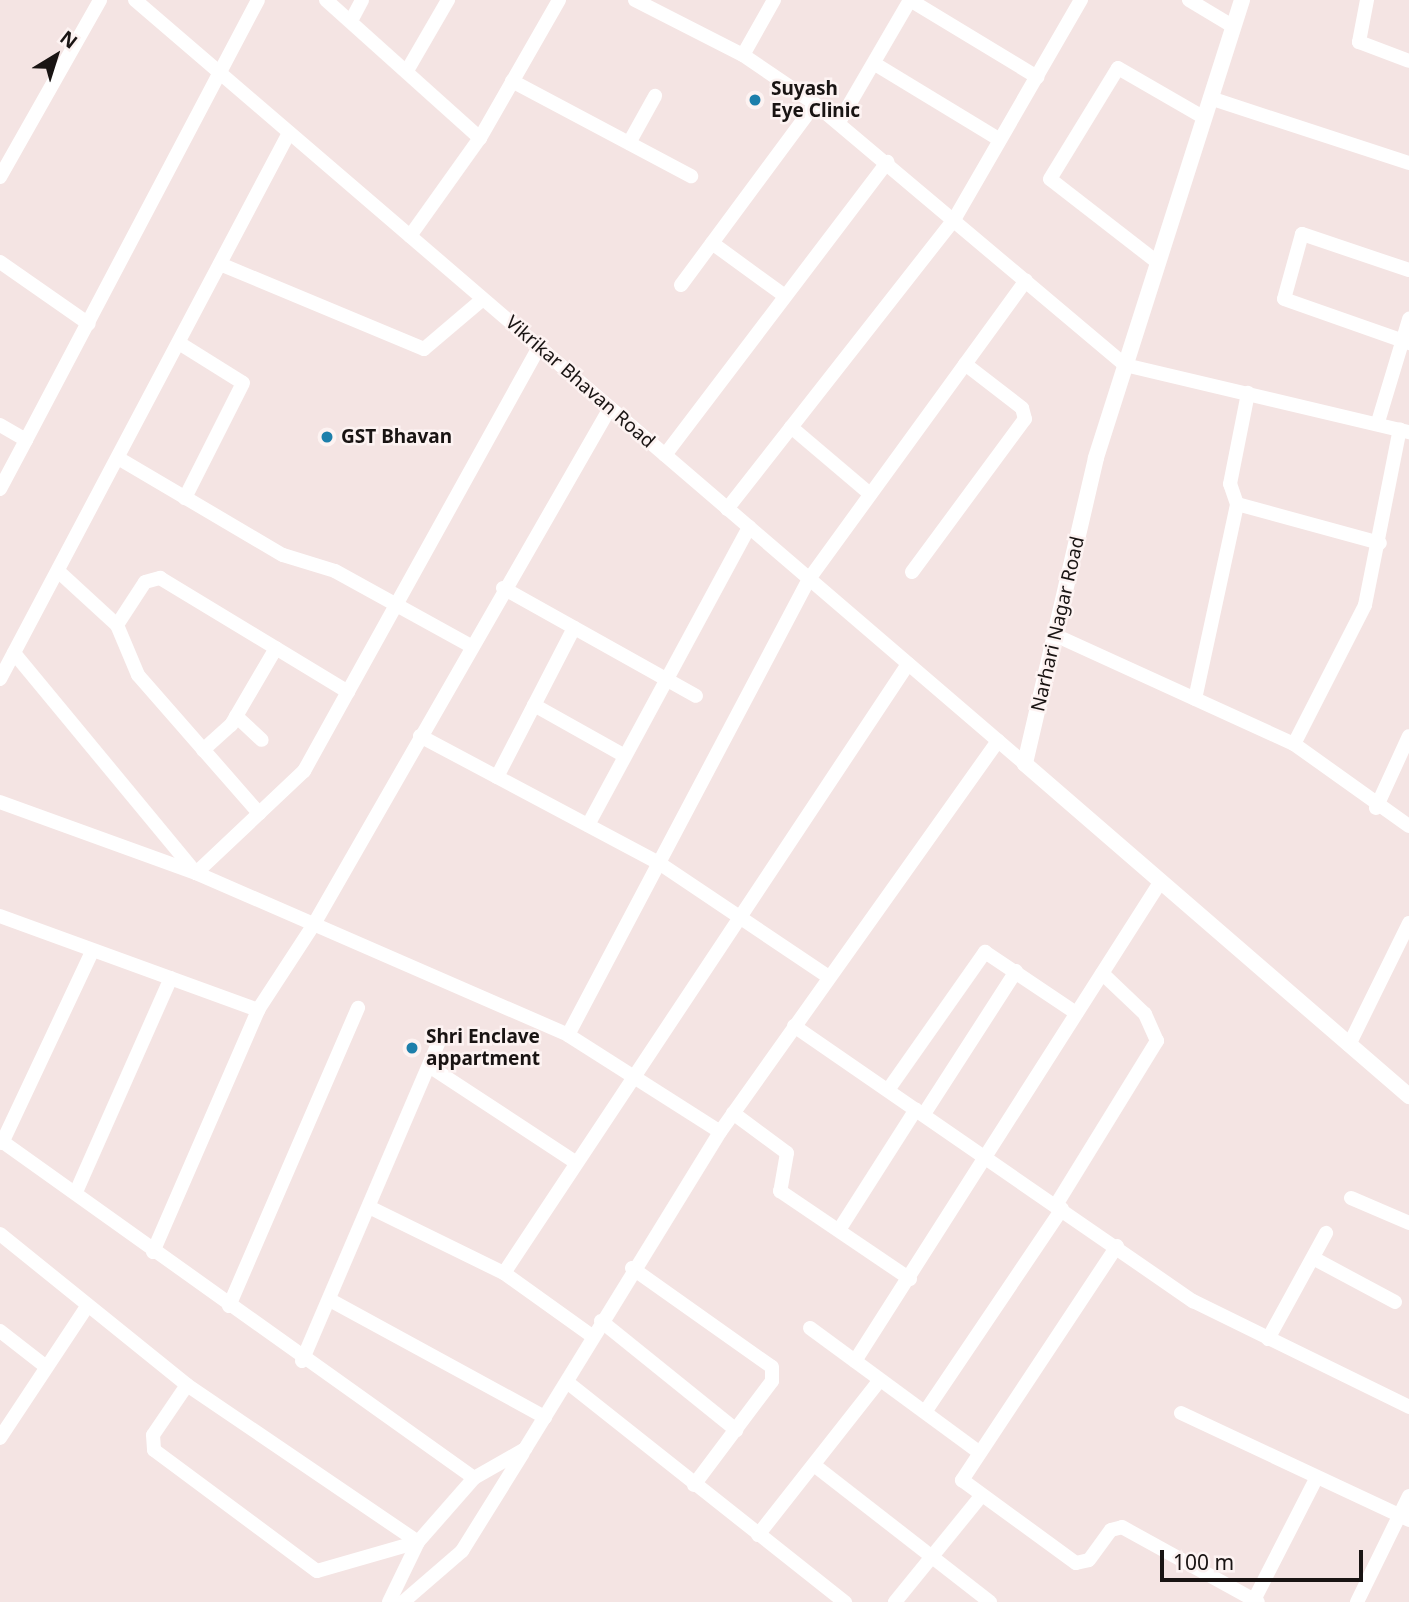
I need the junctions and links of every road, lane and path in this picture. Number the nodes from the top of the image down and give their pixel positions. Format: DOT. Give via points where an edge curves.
graph roads {
  1 [pos="100,0"];
  2 [pos="135,0"];
  3 [pos="258,0"];
  4 [pos="326,0"];
  5 [pos="362,0"];
  6 [pos="448,0"];
  7 [pos="559,0"];
  8 [pos="635,0"];
  9 [pos="774,0"];
  10 [pos="910,0"];
  11 [pos="1081,0"];
  12 [pos="1189,0"];
  13 [pos="1242,0"];
  14 [pos="1367,0"];
  15 [pos="352,19"];
  16 [pos="1234,27"];
  17 [pos="743,55"];
  18 [pos="1409,61"];
  19 [pos="875,64"];
  20 [pos="217,69"];
  21 [pos="408,69"];
  22 [pos="1037,77"];
  23 [pos="512,81"];
  24 [pos="654,96"];
  25 [pos="1210,98"];
  26 [pos="815,104"];
  27 [pos="1203,117"];
  28 [pos="839,122"];
  29 [pos="289,133"];
  30 [pos="480,138"];
  31 [pos="1000,140"];
  32 [pos="629,143"];
  33 [pos="887,162"];
  34 [pos="1409,163"];
  35 [pos="691,176"];
  36 [pos="0,177"];
  37 [pos="955,218"];
  38 [pos="410,236"];
  39 [pos="712,243"];
  40 [pos="0,262"];
  41 [pos="1157,262"];
  42 [pos="220,264"];
  43 [pos="1409,270"];
  44 [pos="1026,280"];
  45 [pos="681,285"];
  46 [pos="785,296"];
  47 [pos="484,299"];
  48 [pos="1409,319"];
  49 [pos="89,324"];
  50 [pos="1405,342"];
  51 [pos="179,343"];
  52 [pos="539,347"];
  53 [pos="965,364"];
  54 [pos="1125,365"];
  55 [pos="1248,393"];
  56 [pos="610,408"];
  57 [pos="1378,422"];
  58 [pos="0,425"];
  59 [pos="791,427"];
  60 [pos="1404,431"];
  61 [pos="26,439"];
  62 [pos="665,455"];
  63 [pos="118,458"];
  64 [pos="0,489"];
  65 [pos="870,494"];
  66 [pos="185,498"];
  67 [pos="1237,505"];
  68 [pos="727,509"];
  69 [pos="749,527"];
  70 [pos="1380,543"];
  71 [pos="58,571"];
  72 [pos="912,572"];
  73 [pos="809,579"];
  74 [pos="503,588"];
  75 [pos="398,605"];
  76 [pos="117,625"];
  77 [pos="575,628"];
  78 [pos="1057,636"];
  79 [pos="471,646"];
  80 [pos="276,648"];
  81 [pos="14,653"];
  82 [pos="908,664"];
  83 [pos="0,679"];
  84 [pos="666,679"];
  85 [pos="348,692"];
  86 [pos="696,696"];
  87 [pos="1195,699"];
  88 [pos="534,705"];
  89 [pos="236,716"];
  90 [pos="420,736"];
  91 [pos="1409,736"];
  92 [pos="262,740"];
  93 [pos="998,741"];
  94 [pos="1294,744"];
  95 [pos="203,750"];
  96 [pos="625,756"];
  97 [pos="1025,764"];
  98 [pos="497,777"];
  99 [pos="0,802"];
  100 [pos="1376,808"];
  101 [pos="259,813"];
  102 [pos="588,825"];
  103 [pos="1409,826"];
  104 [pos="659,863"];
  105 [pos="196,873"];
  106 [pos="1158,884"];
  107 [pos="740,913"];
  108 [pos="0,916"];
  109 [pos="1409,923"];
  110 [pos="314,924"];
  111 [pos="93,950"];
  112 [pos="1016,971"];
  113 [pos="1102,973"];
  114 [pos="827,976"];
  115 [pos="171,978"];
  116 [pos="358,1008"];
  117 [pos="258,1010"];
  118 [pos="1076,1013"];
  119 [pos="794,1026"];
  120 [pos="568,1035"];
  121 [pos="441,1037"];
  122 [pos="1349,1045"];
  123 [pos="429,1066"];
  124 [pos="631,1074"];
  125 [pos="888,1090"];
  126 [pos="1409,1096"];
  127 [pos="920,1112"];
  128 [pos="733,1113"];
  129 [pos="720,1132"];
  130 [pos="1,1142"];
  131 [pos="986,1156"];
  132 [pos="575,1162"];
  133 [pos="76,1192"];
  134 [pos="1351,1198"];
  135 [pos="369,1207"];
  136 [pos="1059,1207"];
  137 [pos="1409,1223"];
  138 [pos="839,1230"];
  139 [pos="1326,1233"];
  140 [pos="0,1234"];
  141 [pos="1117,1246"];
  142 [pos="153,1252"];
  143 [pos="1312,1258"];
  144 [pos="632,1268"];
  145 [pos="504,1273"];
  146 [pos="910,1279"];
  147 [pos="330,1300"];
  148 [pos="1395,1302"];
  149 [pos="88,1305"];
  150 [pos="229,1306"];
  151 [pos="601,1321"];
  152 [pos="810,1328"];
  153 [pos="0,1331"];
  154 [pos="592,1336"];
  155 [pos="1268,1339"];
  156 [pos="302,1361"];
  157 [pos="855,1361"];
  158 [pos="45,1366"];
  159 [pos="880,1380"];
  160 [pos="567,1382"];
  161 [pos="187,1385"];
  162 [pos="1409,1406"];
  163 [pos="925,1412"];
  164 [pos="1181,1413"];
  165 [pos="545,1417"];
  166 [pos="736,1430"];
  167 [pos="0,1438"];
  168 [pos="525,1449"];
  169 [pos="979,1452"];
  170 [pos="814,1465"];
  171 [pos="1317,1477"];
  172 [pos="474,1478"];
  173 [pos="694,1485"];
  174 [pos="981,1496"];
  175 [pos="1409,1496"];
  176 [pos="1404,1518"];
  177 [pos="758,1535"];
  178 [pos="418,1542"];
  179 [pos="932,1557"];
  180 [pos="1256,1601"];
  181 [pos="389,1602"];
  182 [pos="402,1602"];
  183 [pos="845,1602"];
  184 [pos="895,1602"];
  185 [pos="990,1602"];
  186 [pos="1357,1602"];
  1 -- 36 [label="street"];
  2 -- 20 [label="street, Vikrikar Bhavan Road"];
  3 -- 20 [label="street"];
  4 -- 15 [label="street"];
  5 -- 15 [label="street"];
  6 -- 21 [label="street"];
  7 -- 23 [label="street"];
  8 -- 17 [label="street"];
  9 -- 17 [label="street"];
  10 -- 19 [label="street"];
  10 -- 22 [label="street"];
  11 -- 22 [label="street"];
  12 -- 16 [label="street"];
  13 -- 16 [label="street, Narhari Nagar Road"];
  14 -- 18 [label="street" via="1359,43"];
  15 -- 21 [label="street"];
  16 -- 25 [label="street, Narhari Nagar Road"];
  17 -- 26 [label="street"];
  19 -- 28 [label="street"];
  19 -- 31 [label="street"];
  20 -- 29 [label="street, Vikrikar Bhavan Road"];
  20 -- 49 [label="street"];
  21 -- 30 [label="street"];
  22 -- 31 [label="street"];
  23 -- 30 [label="street"];
  23 -- 32 [label="street"];
  24 -- 32 [label="street"];
  25 -- 27 [label="street, Narhari Nagar Road"];
  25 -- 34 [label="street"];
  26 -- 28 [label="street"];
  26 -- 39 [label="street"];
  27 -- 41 [label="street, Narhari Nagar Road"];
  27 -- 41 [label="street" via="1118,68 1051,179"];
  28 -- 33 [label="street"];
  29 -- 38 [label="street, Vikrikar Bhavan Road"];
  29 -- 42 [label="street"];
  30 -- 38 [label="street"];
  31 -- 37 [label="street"];
  32 -- 35 [label="street"];
  33 -- 37 [label="street"];
  33 -- 46 [label="street"];
  37 -- 44 [label="street"];
  37 -- 59 [label="street"];
  38 -- 47 [label="street, Vikrikar Bhavan Road"];
  39 -- 45 [label="street"];
  39 -- 46 [label="street"];
  40 -- 49 [label="street"];
  41 -- 54 [label="street, Narhari Nagar Road"];
  42 -- 47 [label="street" via="424,349"];
  42 -- 51 [label="street"];
  43 -- 50 [label="street" via="1302,234 1284,299"];
  44 -- 53 [label="street"];
  44 -- 54 [label="street"];
  46 -- 62 [label="street"];
  47 -- 52 [label="street, Vikrikar Bhavan Road"];
  48 -- 50 [label="street"];
  49 -- 61 [label="street"];
  50 -- 57 [label="street"];
  51 -- 63 [label="street"];
  51 -- 66 [label="street" via="243,383"];
  52 -- 56 [label="street, Vikrikar Bhavan Road"];
  52 -- 75 [label="street"];
  53 -- 65 [label="street"];
  53 -- 72 [label="street" via="1022,408 1025,419"];
  54 -- 55 [label="street"];
  54 -- 78 [label="street, Narhari Nagar Road" via="1096,458"];
  55 -- 57 [label="street"];
  55 -- 67 [label="street" via="1230,484"];
  56 -- 62 [label="street, Vikrikar Bhavan Road"];
  56 -- 74 [label="street"];
  57 -- 60 [label="street"];
  58 -- 61 [label="street"];
  59 -- 65 [label="street"];
  59 -- 68 [label="street"];
  60 -- 70 [label="street"];
  61 -- 64 [label="street"];
  62 -- 68 [label="street, Vikrikar Bhavan Road"];
  63 -- 66 [label="street"];
  63 -- 71 [label="street"];
  65 -- 73 [label="street"];
  66 -- 75 [label="street" via="282,555 335,571"];
  67 -- 70 [label="street"];
  67 -- 87 [label="street"];
  68 -- 69 [label="street, Vikrikar Bhavan Road"];
  69 -- 73 [label="street, Vikrikar Bhavan Road"];
  69 -- 84 [label="street"];
  70 -- 94 [label="street" via="1361,617"];
  71 -- 76 [label="street"];
  71 -- 81 [label="street"];
  73 -- 82 [label="street, Vikrikar Bhavan Road"];
  73 -- 104 [label="street"];
  74 -- 77 [label="street"];
  74 -- 79 [label="street"];
  75 -- 79 [label="street"];
  75 -- 85 [label="street"];
  76 -- 80 [label="street" via="153,577"];
  76 -- 95 [label="street" via="138,675"];
  77 -- 84 [label="street"];
  77 -- 88 [label="street"];
  78 -- 87 [label="street"];
  78 -- 97 [label="street, Narhari Nagar Road"];
  79 -- 90 [label="street"];
  80 -- 85 [label="street"];
  80 -- 89 [label="street"];
  81 -- 83 [label="street"];
  81 -- 105 [label="street"];
  82 -- 93 [label="street, Vikrikar Bhavan Road"];
  82 -- 107 [label="street"];
  84 -- 86 [label="street"];
  84 -- 96 [label="street"];
  85 -- 101 [label="street" via="304,771"];
  87 -- 94 [label="street"];
  88 -- 96 [label="street"];
  88 -- 98 [label="street"];
  89 -- 92 [label="street"];
  89 -- 95 [label="street"];
  90 -- 98 [label="street"];
  90 -- 110 [label="street"];
  91 -- 100 [label="street"];
  93 -- 97 [label="street, Vikrikar Bhavan Road"];
  93 -- 114 [label="street"];
  94 -- 100 [label="street"];
  95 -- 101 [label="street"];
  96 -- 102 [label="street"];
  97 -- 106 [label="street"];
  98 -- 102 [label="street"];
  99 -- 105 [label="street"];
  100 -- 103 [label="street"];
  101 -- 105 [label="street"];
  102 -- 104 [label="street"];
  104 -- 107 [label="street"];
  104 -- 120 [label="street"];
  105 -- 110 [label="street"];
  106 -- 113 [label="street"];
  106 -- 122 [label="street"];
  107 -- 114 [label="street"];
  107 -- 124 [label="street"];
  108 -- 111 [label="street"];
  109 -- 122 [label="street"];
  110 -- 117 [label="street"];
  110 -- 120 [label="street"];
  111 -- 115 [label="street"];
  111 -- 130 [label="street"];
  112 -- 118 [label="street"];
  112 -- 125 [label="street" via="990,953 981,954"];
  112 -- 127 [label="street"];
  113 -- 118 [label="street"];
  113 -- 136 [label="street" via="1145,1014 1157,1041"];
  114 -- 119 [label="street"];
  115 -- 117 [label="street"];
  115 -- 133 [label="street"];
  116 -- 150 [label="street"];
  117 -- 142 [label="street"];
  118 -- 131 [label="street"];
  119 -- 125 [label="street"];
  119 -- 128 [label="street"];
  120 -- 124 [label="street"];
  121 -- 123 [label="street"];
  122 -- 126 [label="street"];
  123 -- 132 [label="street"];
  123 -- 135 [label="street"];
  124 -- 129 [label="street"];
  124 -- 132 [label="street"];
  125 -- 127 [label="street"];
  127 -- 131 [label="street"];
  127 -- 138 [label="street"];
  128 -- 129 [label="street"];
  128 -- 138 [label="street" via="787,1153 780,1191"];
  129 -- 144 [label="street"];
  130 -- 133 [label="street"];
  131 -- 136 [label="street"];
  131 -- 146 [label="street"];
  132 -- 145 [label="street"];
  133 -- 142 [label="street"];
  134 -- 137 [label="street"];
  135 -- 145 [label="street"];
  135 -- 147 [label="street"];
  136 -- 141 [label="street"];
  136 -- 163 [label="street"];
  138 -- 146 [label="street"];
  139 -- 143 [label="street"];
  140 -- 149 [label="street"];
  141 -- 155 [label="street" via="1193,1301"];
  141 -- 169 [label="street"];
  142 -- 150 [label="street"];
  143 -- 148 [label="street"];
  143 -- 155 [label="street"];
  144 -- 151 [label="street"];
  144 -- 166 [label="street" via="772,1367 772,1381"];
  145 -- 154 [label="street"];
  146 -- 157 [label="street"];
  147 -- 156 [label="street"];
  147 -- 165 [label="street"];
  149 -- 158 [label="street"];
  149 -- 161 [label="street"];
  150 -- 156 [label="street"];
  151 -- 154 [label="street"];
  151 -- 166 [label="street"];
  152 -- 157 [label="street"];
  153 -- 158 [label="street"];
  154 -- 160 [label="street"];
  155 -- 162 [label="street"];
  156 -- 172 [label="street"];
  157 -- 159 [label="street"];
  158 -- 167 [label="street"];
  159 -- 163 [label="street"];
  159 -- 170 [label="street"];
  160 -- 165 [label="street"];
  160 -- 173 [label="street"];
  161 -- 178 [label="street"];
  161 -- 178 [label="street" via="153,1435 154,1450 317,1570"];
  163 -- 169 [label="street"];
  164 -- 171 [label="street"];
  165 -- 168 [label="street"];
  166 -- 173 [label="street"];
  168 -- 172 [label="street"];
  168 -- 182 [label="street" via="462,1551"];
  169 -- 174 [label="street" via="961,1478"];
  170 -- 177 [label="street"];
  170 -- 179 [label="street"];
  171 -- 176 [label="street"];
  171 -- 180 [label="street"];
  172 -- 178 [label="street"];
  173 -- 177 [label="street"];
  174 -- 179 [label="street"];
  174 -- 180 [label="street" via="1076,1563 1089,1560 1111,1530 1122,1527"];
  175 -- 176 [label="street"];
  176 -- 186 [label="street"];
  177 -- 183 [label="street"];
  178 -- 181 [label="street"];
  179 -- 184 [label="street"];
  179 -- 185 [label="street"];
}
